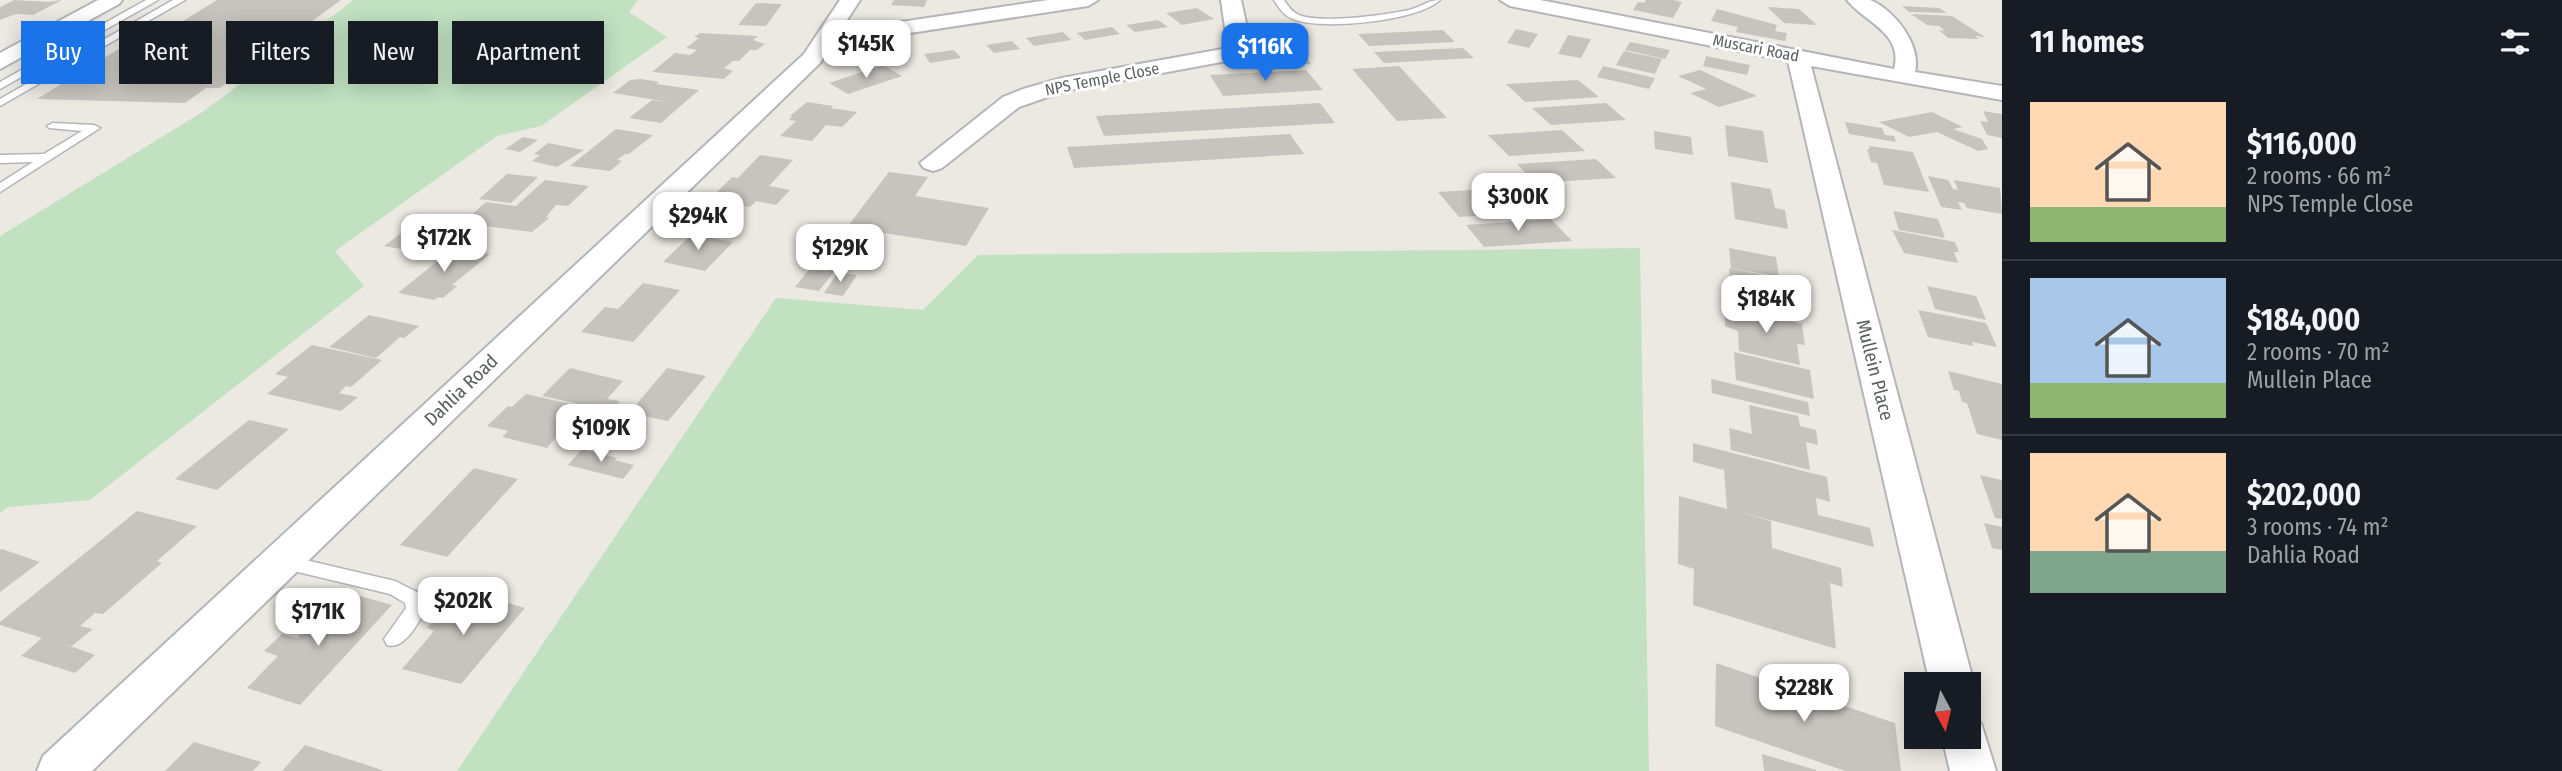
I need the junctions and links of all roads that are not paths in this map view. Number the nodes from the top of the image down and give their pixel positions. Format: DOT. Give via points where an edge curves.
graph roads {
  1 [pos="112,0"];
  2 [pos="153,0"];
  3 [pos="180,0"];
  4 [pos="850,0"];
  5 [pos="1088,0"];
  6 [pos="1231,0"];
  7 [pos="1279,0"];
  8 [pos="1435,0"];
  9 [pos="1510,0"];
  10 [pos="1857,0"];
  11 [pos="1581,7"];
  12 [pos="827,38"];
  13 [pos="1798,56"];
  14 [pos="0,62"];
  15 [pos="1903,77"];
  16 [pos="0,86"];
  17 [pos="2002,93"];
  18 [pos="0,103"];
  19 [pos="0,112"];
  20 [pos="53,126"];
  21 [pos="48,158"];
  22 [pos="0,159"];
  23 [pos="933,163"];
  24 [pos="0,188"];
  25 [pos="282,561"];
  26 [pos="394,639"];
  27 [pos="1949,672"];
  28 [pos="1968,749"];
  29 [pos="60,771"];
  30 [pos="1973,771"];
  1 -- 14 [label="street"];
  2 -- 16 [label="lane"];
  3 -- 18 [label="lane"];
  4 -- 12 [label="street, Dahlia Road"];
  5 -- 12 [label="street"];
  6 -- 23 [label="street, NPS Temple Close" via="1240,49 1236,54 1031,94 1011,102"];
  7 -- 8 [label="lane" via="1296,18 1329,20 1405,14"];
  9 -- 11 [label="street, Muscari Road"];
  10 -- 15 [label="street" via="1901,40 1907,61"];
  11 -- 13 [label="street, Muscari Road"];
  12 -- 25 [label="street, Dahlia Road" via="798,72"];
  13 -- 15 [label="street, Muscari Road"];
  13 -- 27 [label="street, Mullein Place"];
  15 -- 17 [label="street, Muscari Road"];
  18 -- 19 [label="lane" via="4,107"];
  20 -- 21 [label="lane" via="94,128"];
  21 -- 22 [label="lane"];
  21 -- 24 [label="lane"];
  25 -- 26 [label="lane" via="395,588 414,599 416,609"];
  25 -- 29 [label="street, Dahlia Road"];
  28 -- 30 [label="street"];
}
